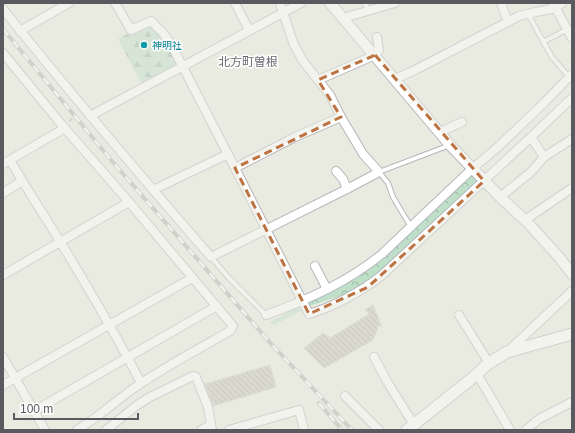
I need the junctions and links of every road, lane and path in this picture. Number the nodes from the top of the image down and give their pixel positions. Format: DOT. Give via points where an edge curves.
graph roads {
  1 [pos="69,3"];
  2 [pos="115,3"];
  3 [pos="235,3"];
  4 [pos="280,3"];
  5 [pos="302,3"];
  6 [pos="330,3"];
  7 [pos="364,3"];
  8 [pos="395,3"];
  9 [pos="501,3"];
  10 [pos="379,5"];
  11 [pos="557,5"];
  12 [pos="3,9"];
  13 [pos="369,11"];
  14 [pos="284,13"];
  15 [pos="528,14"];
  16 [pos="343,18"];
  17 [pos="508,22"];
  18 [pos="568,29"];
  19 [pos="249,30"];
  20 [pos="20,31"];
  21 [pos="377,37"];
  22 [pos="572,38"];
  23 [pos="543,42"];
  24 [pos="3,53"];
  25 [pos="375,55"];
  26 [pos="183,66"];
  27 [pos="571,76"];
  28 [pos="395,79"];
  29 [pos="318,80"];
  30 [pos="572,98"];
  31 [pos="88,113"];
  32 [pos="341,117"];
  33 [pos="462,122"];
  34 [pos="64,127"];
  35 [pos="440,132"];
  36 [pos="531,137"];
  37 [pos="572,139"];
  38 [pos="450,145"];
  39 [pos="228,154"];
  40 [pos="544,158"];
  41 [pos="7,162"];
  42 [pos="235,168"];
  43 [pos="472,169"];
  44 [pos="336,171"];
  45 [pos="379,172"];
  46 [pos="22,181"];
  47 [pos="484,181"];
  48 [pos="572,188"];
  49 [pos="347,189"];
  50 [pos="153,190"];
  51 [pos="3,193"];
  52 [pos="500,197"];
  53 [pos="129,202"];
  54 [pos="525,220"];
  55 [pos="411,227"];
  56 [pos="266,229"];
  57 [pos="61,242"];
  58 [pos="211,257"];
  59 [pos="315,266"];
  60 [pos="572,274"];
  61 [pos="3,276"];
  62 [pos="192,278"];
  63 [pos="327,289"];
  64 [pos="572,290"];
  65 [pos="302,301"];
  66 [pos="217,306"];
  67 [pos="266,315"];
  68 [pos="459,315"];
  69 [pos="108,325"];
  70 [pos="572,334"];
  71 [pos="507,352"];
  72 [pos="3,357"];
  73 [pos="374,357"];
  74 [pos="128,358"];
  75 [pos="489,363"];
  76 [pos="476,374"];
  77 [pos="15,378"];
  78 [pos="141,383"];
  79 [pos="3,385"];
  80 [pos="345,396"];
  81 [pos="572,402"];
  82 [pos="34,411"];
  83 [pos="211,427"];
  84 [pos="410,427"];
  85 [pos="45,430"];
  86 [pos="78,430"];
  87 [pos="106,430"];
  88 [pos="201,430"];
  89 [pos="228,430"];
  90 [pos="304,430"];
  91 [pos="379,430"];
  92 [pos="510,430"];
  93 [pos="526,430"];
  1 -- 20 [label="street"];
  2 -- 26 [label="street" via="131,30 151,21 164,34"];
  3 -- 19 [label="street"];
  4 -- 14 [label="street"];
  5 -- 14 [label="street"];
  6 -- 16 [label="street"];
  7 -- 13 [label="lane"];
  8 -- 10 [label="street"];
  9 -- 17 [label="street"];
  10 -- 13 [label="street"];
  11 -- 15 [label="street"];
  11 -- 18 [label="street"];
  12 -- 20 [label="street"];
  13 -- 16 [label="street"];
  14 -- 19 [label="street"];
  14 -- 29 [label="street" via="294,45"];
  15 -- 17 [label="street"];
  15 -- 23 [label="lane"];
  16 -- 25 [label="street"];
  17 -- 28 [label="street"];
  18 -- 22 [label="street"];
  18 -- 23 [label="lane"];
  19 -- 26 [label="street"];
  20 -- 31 [label="street"];
  21 -- 25 [label="street" via="379,50"];
  23 -- 27 [label="lane" via="552,57"];
  24 -- 34 [label="street"];
  25 -- 28 [label="street"];
  25 -- 29 [label="street"];
  26 -- 31 [label="street"];
  26 -- 39 [label="street"];
  27 -- 43 [label="street" via="498,148"];
  28 -- 35 [label="street"];
  29 -- 32 [label="street" via="330,95"];
  30 -- 36 [label="street"];
  31 -- 34 [label="path"];
  31 -- 50 [label="street"];
  32 -- 42 [label="street" via="294,137"];
  32 -- 45 [label="street" via="363,154"];
  33 -- 35 [label="street"];
  34 -- 41 [label="street"];
  34 -- 53 [label="street"];
  35 -- 38 [label="street"];
  36 -- 40 [label="street"];
  36 -- 47 [label="street"];
  37 -- 40 [label="street"];
  38 -- 43 [label="street"];
  38 -- 45 [label="lane"];
  39 -- 42 [label="street"];
  39 -- 50 [label="street"];
  40 -- 52 [label="street"];
  41 -- 46 [label="street"];
  42 -- 56 [label="street"];
  43 -- 47 [label="street"];
  43 -- 55 [label="street"];
  44 -- 49 [label="street"];
  45 -- 49 [label="street"];
  45 -- 55 [label="lane"];
  46 -- 51 [label="street"];
  46 -- 57 [label="street"];
  47 -- 52 [label="street"];
  47 -- 65 [label="street" via="368,287 309,314"];
  48 -- 54 [label="street"];
  49 -- 56 [label="street"];
  50 -- 58 [label="street"];
  52 -- 54 [label="street"];
  53 -- 57 [label="street"];
  53 -- 62 [label="street"];
  54 -- 60 [label="street"];
  55 -- 63 [label="street" via="368,266"];
  56 -- 58 [label="street"];
  56 -- 65 [label="street"];
  57 -- 61 [label="street"];
  57 -- 69 [label="street"];
  58 -- 67 [label="lane"];
  59 -- 63 [label="street"];
  62 -- 66 [label="street"];
  62 -- 69 [label="street"];
  63 -- 65 [label="street"];
  64 -- 71 [label="street"];
  65 -- 67 [label="street"];
  66 -- 74 [label="street"];
  66 -- 78 [label="street" via="232,325 230,331"];
  68 -- 75 [label="street"];
  69 -- 74 [label="street"];
  69 -- 77 [label="street"];
  70 -- 71 [label="main road"];
  71 -- 75 [label="main road"];
  72 -- 77 [label="street"];
  73 -- 84 [label="street"];
  74 -- 78 [label="street"];
  74 -- 82 [label="street"];
  75 -- 76 [label="main road"];
  76 -- 84 [label="main road"];
  76 -- 92 [label="street"];
  77 -- 79 [label="street"];
  77 -- 82 [label="street"];
  78 -- 86 [label="street"];
  80 -- 91 [label="street"];
  81 -- 93 [label="street" via="539,419"];
  82 -- 85 [label="street"];
  83 -- 87 [label="street" via="208,407 196,377 193,376 142,402"];
  83 -- 88 [label="street"];
  89 -- 90 [label="street" via="299,410"];
}
